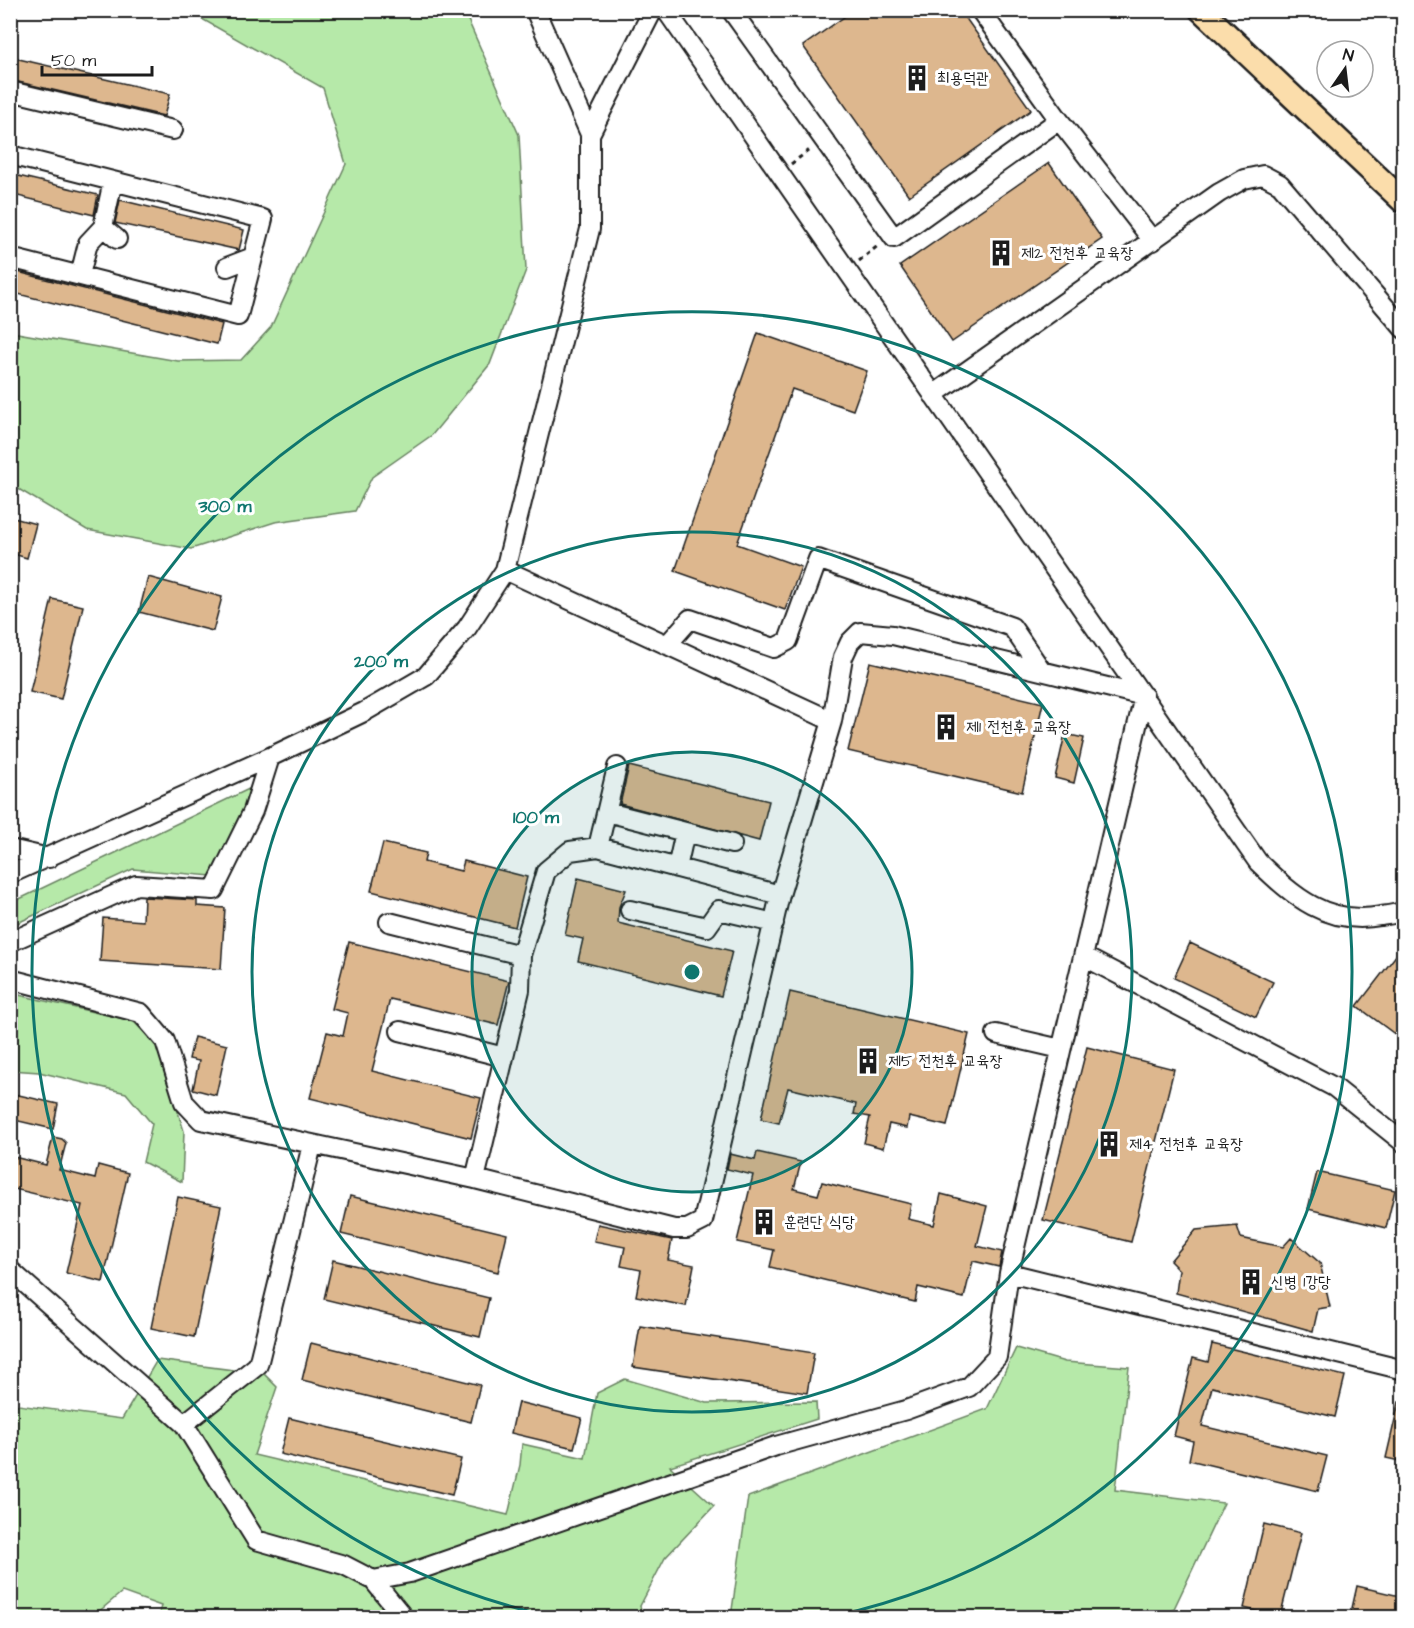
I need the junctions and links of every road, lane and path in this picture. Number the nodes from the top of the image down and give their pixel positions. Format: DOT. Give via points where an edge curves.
graph roads {
  1 [pos="535,10"];
  2 [pos="652,10"];
  3 [pos="666,10"];
  4 [pos="731,10"];
  5 [pos="980,10"];
  6 [pos="1201,10"];
  7 [pos="10,91"];
  8 [pos="1059,120"];
  9 [pos="173,130"];
  10 [pos="590,134"];
  11 [pos="824,140"];
  12 [pos="10,155"];
  13 [pos="779,171"];
  14 [pos="113,181"];
  15 [pos="1404,202"];
  16 [pos="103,227"];
  17 [pos="891,235"];
  18 [pos="117,239"];
  19 [pos="1154,241"];
  20 [pos="253,257"];
  21 [pos="10,258"];
  22 [pos="227,267"];
  23 [pos="848,270"];
  24 [pos="80,275"];
  25 [pos="1404,328"];
  26 [pos="933,395"];
  27 [pos="505,570"];
  28 [pos="667,645"];
  29 [pos="1042,672"];
  30 [pos="1144,696"];
  31 [pos="831,721"];
  32 [pos="270,758"];
  33 [pos="617,767"];
  34 [pos="607,812"];
  35 [pos="685,832"];
  36 [pos="732,844"];
  37 [pos="598,847"];
  38 [pos="10,849"];
  39 [pos="49,858"];
  40 [pos="677,868"];
  41 [pos="10,874"];
  42 [pos="780,895"];
  43 [pos="630,910"];
  44 [pos="1404,910"];
  45 [pos="389,922"];
  46 [pos="774,923"];
  47 [pos="10,942"];
  48 [pos="521,955"];
  49 [pos="1085,957"];
  50 [pos="10,979"];
  51 [pos="400,1031"];
  52 [pos="996,1034"];
  53 [pos="1061,1049"];
  54 [pos="504,1057"];
  55 [pos="1404,1143"];
  56 [pos="312,1145"];
  57 [pos="475,1179"];
  58 [pos="10,1270"];
  59 [pos="1009,1273"];
  60 [pos="1404,1370"];
  61 [pos="184,1424"];
  62 [pos="372,1580"];
  63 [pos="404,1617"];
  1 -- 10 [label="street"];
  2 -- 10 [label="street"];
  3 -- 13 [label="street"];
  4 -- 11 [label="street"];
  5 -- 8 [label="street"];
  6 -- 15 [label="main road"];
  7 -- 9 [label="street"];
  8 -- 17 [label="street" via="894,238"];
  8 -- 19 [label="street"];
  10 -- 27 [label="street" via="590,229"];
  11 -- 13 [label="path"];
  11 -- 17 [label="street"];
  12 -- 14 [label="street"];
  13 -- 23 [label="street"];
  14 -- 16 [label="street"];
  14 -- 20 [label="street" via="263,219"];
  16 -- 18 [label="street"];
  16 -- 24 [label="street" via="88,243"];
  17 -- 23 [label="path"];
  19 -- 25 [label="street" via="1219,193 1244,179 1263,175 1280,184"];
  19 -- 26 [label="street"];
  20 -- 22 [label="street"];
  20 -- 24 [label="street" via="238,316"];
  21 -- 24 [label="street"];
  23 -- 26 [label="street"];
  26 -- 30 [label="street"];
  27 -- 28 [label="street"];
  27 -- 32 [label="street" via="467,628 426,676 364,712"];
  28 -- 29 [label="street" via="690,619 774,648 788,641 818,559 1012,627"];
  28 -- 31 [label="street"];
  29 -- 30 [label="street"];
  29 -- 31 [label="street" via="893,635 860,632 843,657"];
  30 -- 44 [label="street" via="1258,862 1288,890 1339,918 1371,918"];
  30 -- 49 [label="street"];
  31 -- 42 [label="street"];
  32 -- 39 [label="street"];
  32 -- 47 [label="street" via="253,811 214,890 136,885"];
  33 -- 34 [label="street"];
  34 -- 35 [label="street"];
  34 -- 37 [label="street"];
  35 -- 36 [label="street"];
  35 -- 40 [label="street"];
  37 -- 40 [label="street"];
  37 -- 48 [label="street" via="570,851 546,871"];
  38 -- 39 [label="street"];
  39 -- 41 [label="street"];
  40 -- 42 [label="street"];
  42 -- 46 [label="street"];
  43 -- 46 [label="street" via="707,927 719,909"];
  45 -- 48 [label="street"];
  46 -- 57 [label="street" via="703,1221 687,1229 674,1229"];
  48 -- 54 [label="street" via="520,990"];
  49 -- 53 [label="street"];
  49 -- 55 [label="street" via="1334,1087"];
  50 -- 56 [label="street" via="141,1013 165,1041 184,1102 201,1120"];
  51 -- 54 [label="street"];
  52 -- 53 [label="street"];
  53 -- 59 [label="street"];
  54 -- 57 [label="street"];
  56 -- 57 [label="street"];
  56 -- 61 [label="street" via="258,1365"];
  58 -- 61 [label="street"];
  59 -- 60 [label="street"];
  59 -- 62 [label="street" via="997,1357 969,1387 906,1410 776,1446 410,1573"];
  61 -- 62 [label="street" via="256,1540 344,1565"];
  62 -- 63 [label="street"];
}
